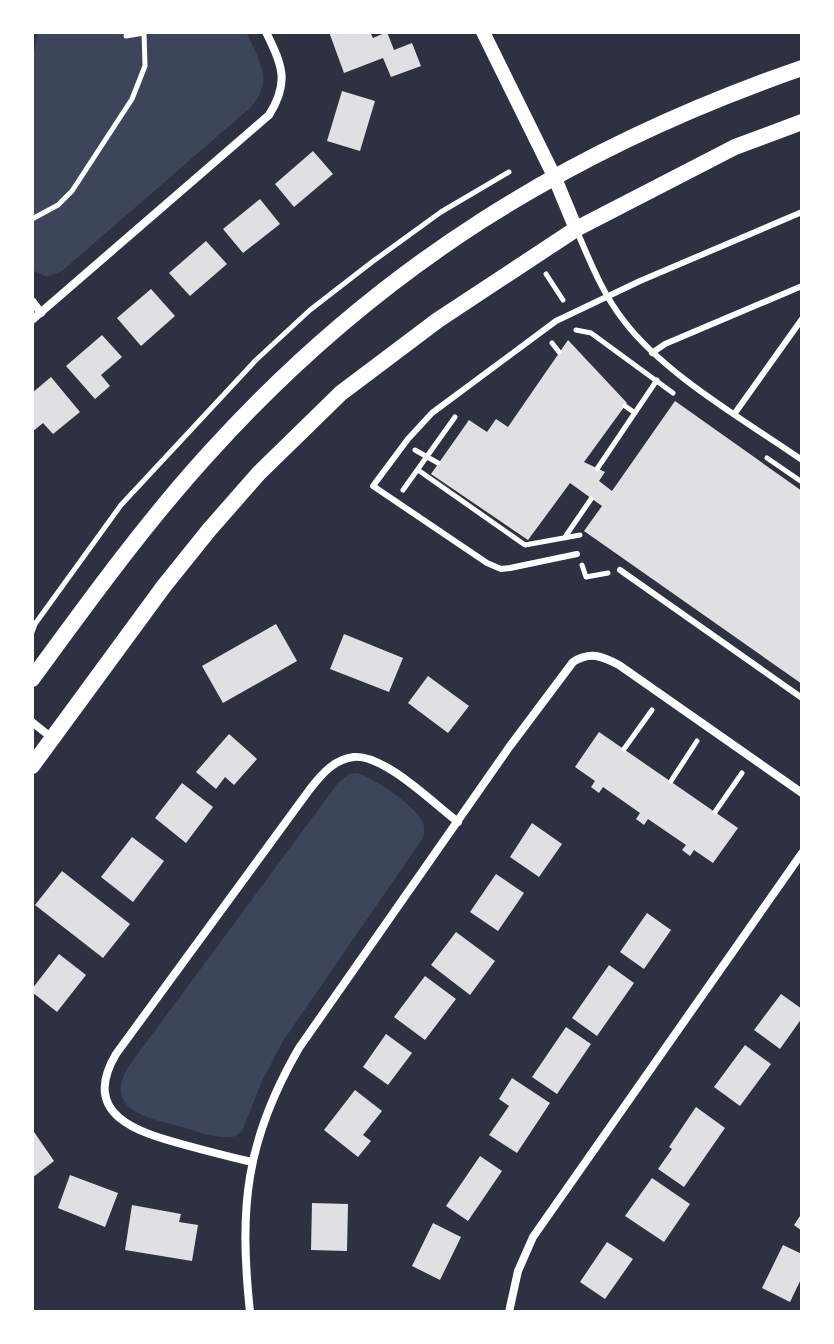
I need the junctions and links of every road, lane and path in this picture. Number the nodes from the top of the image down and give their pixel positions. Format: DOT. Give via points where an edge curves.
graph roads {
  1 [pos="144,32"];
  2 [pos="266,32"];
  3 [pos="483,32"];
  4 [pos="126,36"];
  5 [pos="802,68"];
  6 [pos="802,122"];
  7 [pos="554,176"];
  8 [pos="802,212"];
  9 [pos="32,219"];
  10 [pos="576,229"];
  11 [pos="546,274"];
  12 [pos="802,286"];
  13 [pos="607,296"];
  14 [pos="563,300"];
  15 [pos="32,301"];
  16 [pos="41,313"];
  17 [pos="802,319"];
  18 [pos="32,320"];
  19 [pos="568,330"];
  20 [pos="560,336"];
  21 [pos="552,343"];
  22 [pos="540,351"];
  23 [pos="559,352"];
  24 [pos="652,353"];
  25 [pos="656,381"];
  26 [pos="678,397"];
  27 [pos="625,406"];
  28 [pos="458,412"];
  29 [pos="635,413"];
  30 [pos="735,413"];
  31 [pos="427,457"];
  32 [pos="802,460"];
  33 [pos="438,463"];
  34 [pos="597,469"];
  35 [pos="418,470"];
  36 [pos="407,485"];
  37 [pos="591,499"];
  38 [pos="580,535"];
  39 [pos="565,538"];
  40 [pos="577,554"];
  41 [pos="620,570"];
  42 [pos="32,679"];
  43 [pos="802,698"];
  44 [pos="652,710"];
  45 [pos="32,722"];
  46 [pos="52,738"];
  47 [pos="697,741"];
  48 [pos="624,749"];
  49 [pos="32,766"];
  50 [pos="742,773"];
  51 [pos="671,781"];
  52 [pos="802,793"];
  53 [pos="715,812"];
  54 [pos="458,822"];
  55 [pos="802,853"];
  56 [pos="252,1162"];
  57 [pos="250,1312"];
  58 [pos="509,1312"];
  1 -- 4 [label="path"];
  1 -- 9 [label="path" via="145,66 138,88 65,199"];
  2 -- 16 [label="street" via="283,74 269,115"];
  3 -- 7 [label="street"];
  5 -- 7 [label="main road" via="664,122"];
  6 -- 10 [label="main road" via="735,147"];
  7 -- 10 [label="street"];
  7 -- 42 [label="main road" via="411,269 269,389 169,499"];
  8 -- 13 [label="lane"];
  10 -- 13 [label="lane"];
  10 -- 46 [label="main road" via="371,368 314,417 209,530"];
  11 -- 14 [label="path"];
  12 -- 24 [label="lane"];
  13 -- 24 [label="lane"];
  13 -- 40 [label="lane" via="556,321 449,398 408,439 373,486 501,569"];
  15 -- 16 [label="street"];
  16 -- 18 [label="street"];
  17 -- 30 [label="lane"];
  19 -- 25 [label="path" via="591,333"];
  20 -- 21 [label="path"];
  21 -- 22 [label="path"];
  21 -- 23 [label="path"];
  24 -- 30 [label="lane"];
  25 -- 26 [label="path"];
  25 -- 29 [label="path"];
  27 -- 29 [label="path"];
  28 -- 31 [label="path"];
  29 -- 34 [label="path"];
  30 -- 32 [label="lane"];
  31 -- 33 [label="path"];
  31 -- 35 [label="path"];
  35 -- 36 [label="path"];
  35 -- 39 [label="path" via="525,545"];
  37 -- 39 [label="path"];
  38 -- 39 [label="path"];
  40 -- 41 [label="path" via="586,577"];
  41 -- 43 [label="lane"];
  44 -- 48 [label="path"];
  45 -- 46 [label="street"];
  46 -- 49 [label="main road"];
  47 -- 51 [label="path"];
  50 -- 53 [label="path"];
  52 -- 54 [label="street" via="619,665 589,654 566,669"];
  54 -- 56 [label="street" via="299,1048 270,1103"];
  54 -- 56 [label="street" via="381,764 353,757 331,766 109,1066 104,1093 122,1122 166,1140"];
  55 -- 58 [label="street" via="533,1237"];
  56 -- 57 [label="street" via="243,1234"];
}
